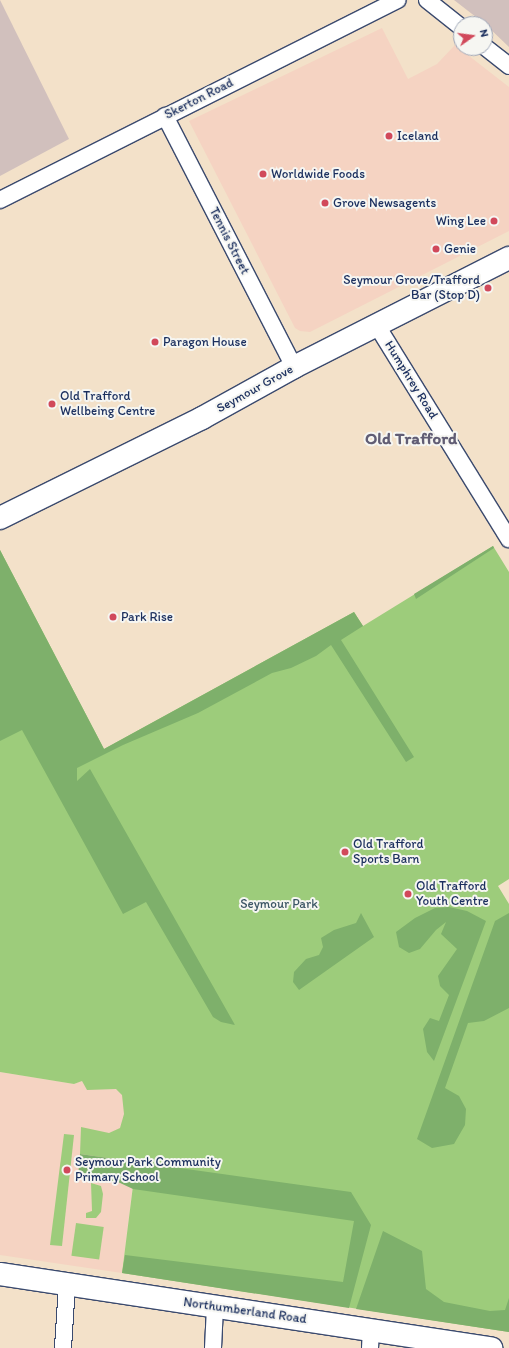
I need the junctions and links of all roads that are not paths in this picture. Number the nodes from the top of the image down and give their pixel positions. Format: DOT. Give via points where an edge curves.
graph roads {
  1 [pos="398,0"];
  2 [pos="427,0"];
  3 [pos="453,21"];
  4 [pos="493,53"];
  5 [pos="509,66"];
  6 [pos="165,116"];
  7 [pos="0,200"];
  8 [pos="509,258"];
  9 [pos="376,324"];
  10 [pos="294,366"];
  11 [pos="0,518"];
  12 [pos="509,539"];
  13 [pos="0,1274"];
  14 [pos="67,1284"];
  15 [pos="216,1307"];
  16 [pos="370,1338"];
  17 [pos="63,1348"];
  18 [pos="213,1348"];
  19 [pos="491,1348"];
  1 -- 6 [label="street, Skerton Road"];
  2 -- 3 [label="street"];
  4 -- 5 [label="street"];
  6 -- 7 [label="street, Skerton Road"];
  6 -- 10 [label="street, Tennis Street"];
  8 -- 9 [label="main road, Seymour Grove"];
  9 -- 10 [label="main road, Seymour Grove"];
  9 -- 12 [label="street, Humphrey Road"];
  10 -- 11 [label="main road, Seymour Grove" via="202,418"];
  13 -- 14 [label="main road, Northumberland Road"];
  14 -- 15 [label="main road, Northumberland Road"];
  14 -- 17 [label="street"];
  15 -- 16 [label="main road, Northumberland Road"];
  15 -- 18 [label="street"];
  16 -- 19 [label="main road, Northumberland Road"];
}
